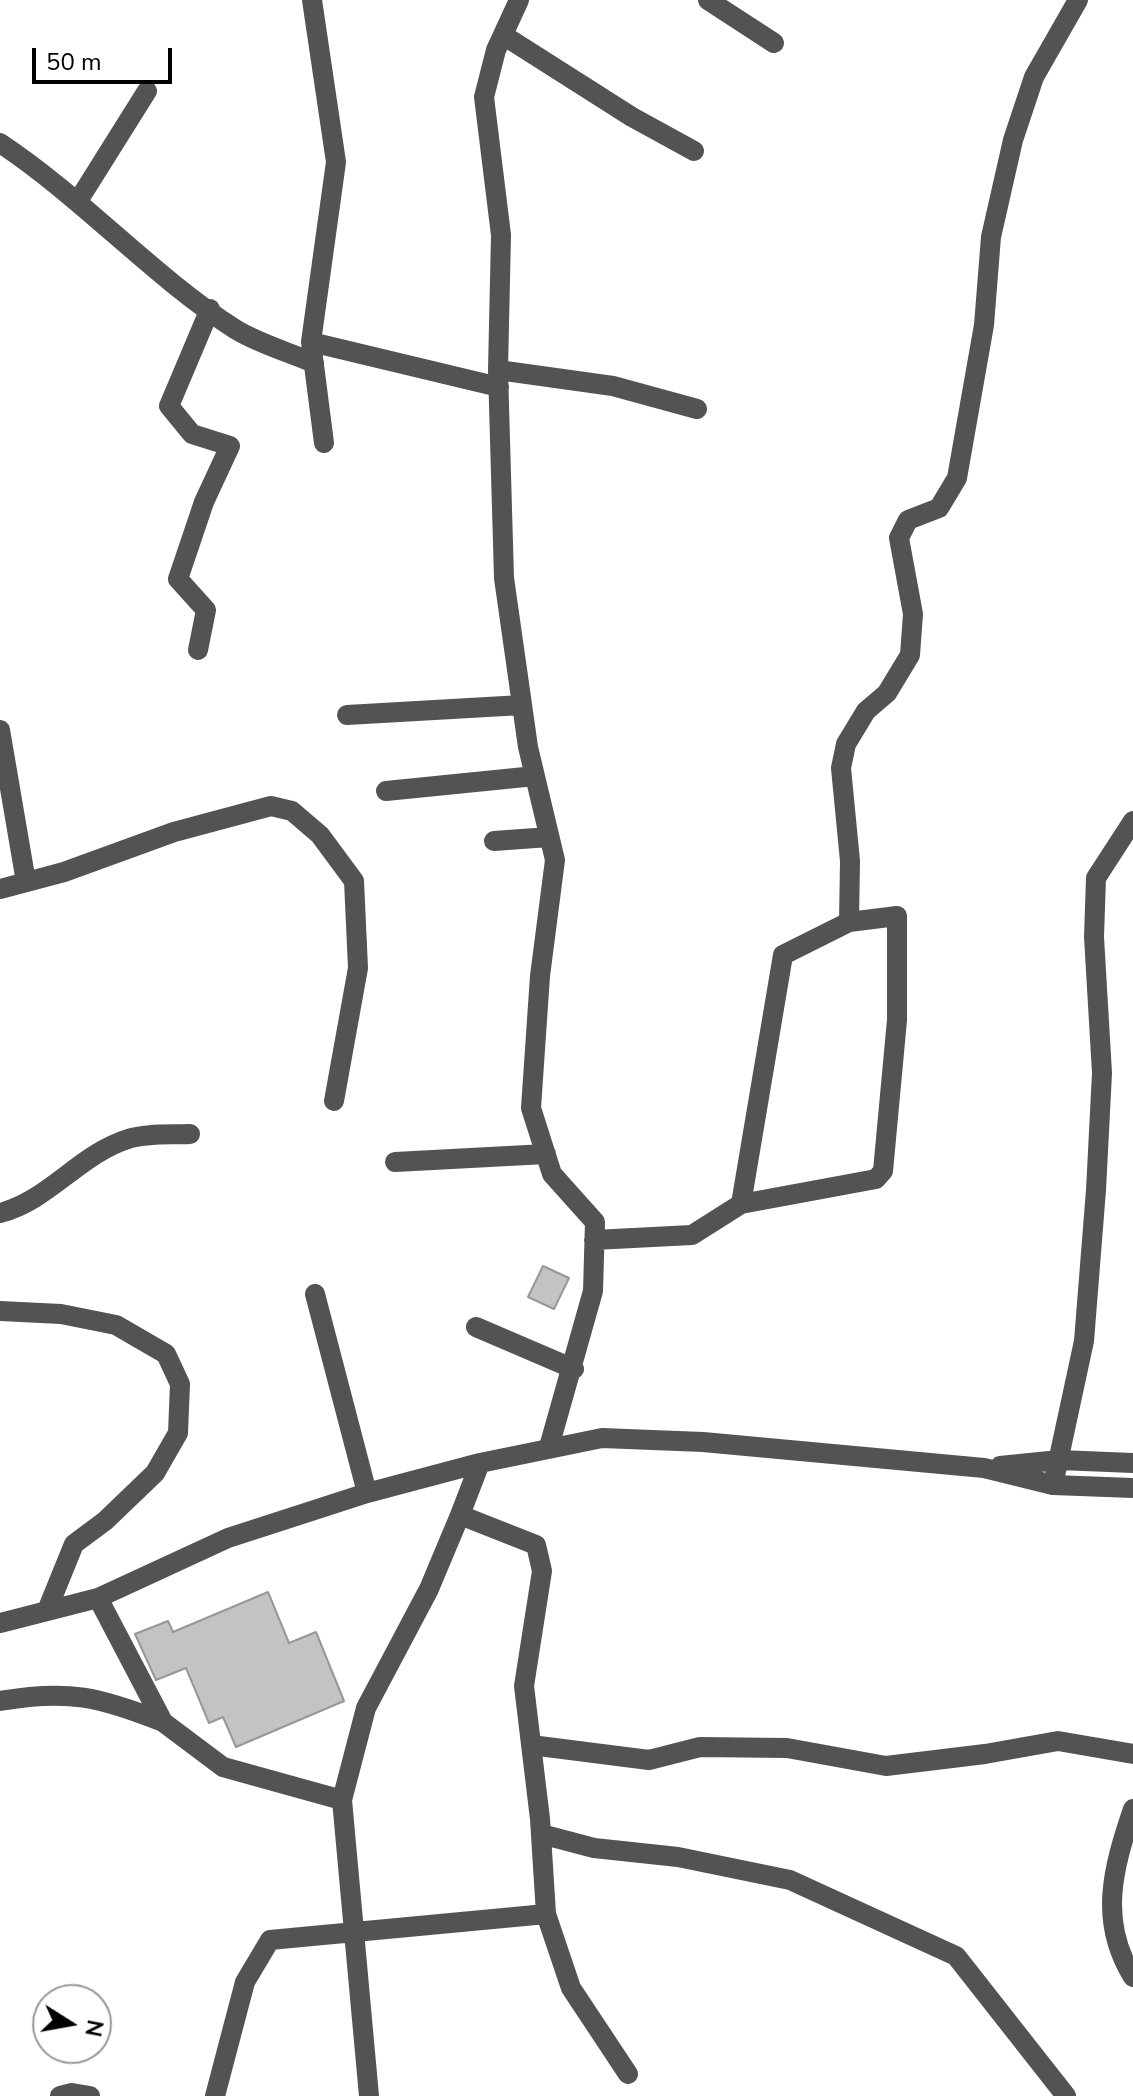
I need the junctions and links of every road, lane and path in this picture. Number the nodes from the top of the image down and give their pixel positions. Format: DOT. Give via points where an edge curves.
graph roads {
  1 [pos="312,0"];
  2 [pos="519,0"];
  3 [pos="708,0"];
  4 [pos="1078,0"];
  5 [pos="503,35"];
  6 [pos="774,43"];
  7 [pos="147,91"];
  8 [pos="0,143"];
  9 [pos="694,151"];
  10 [pos="78,201"];
  11 [pos="210,309"];
  12 [pos="311,342"];
  13 [pos="314,363"];
  14 [pos="499,379"];
  15 [pos="697,409"];
  16 [pos="324,443"];
  17 [pos="198,650"];
  18 [pos="522,705"];
  19 [pos="347,715"];
  20 [pos="0,730"];
  21 [pos="535,776"];
  22 [pos="386,791"];
  23 [pos="1133,821"];
  24 [pos="549,837"];
  25 [pos="494,841"];
  26 [pos="26,882"];
  27 [pos="0,889"];
  28 [pos="849,922"];
  29 [pos="334,1101"];
  30 [pos="190,1134"];
  31 [pos="546,1154"];
  32 [pos="395,1162"];
  33 [pos="741,1204"];
  34 [pos="0,1213"];
  35 [pos="594,1240"];
  36 [pos="315,1294"];
  37 [pos="0,1311"];
  38 [pos="476,1327"];
  39 [pos="574,1369"];
  40 [pos="549,1447"];
  41 [pos="1059,1460"];
  42 [pos="480,1463"];
  43 [pos="1133,1463"];
  44 [pos="984,1468"];
  45 [pos="1053,1485"];
  46 [pos="1133,1488"];
  47 [pos="367,1493"];
  48 [pos="460,1515"];
  49 [pos="98,1598"];
  50 [pos="48,1608"];
  51 [pos="0,1623"];
  52 [pos="0,1701"];
  53 [pos="163,1722"];
  54 [pos="531,1745"];
  55 [pos="1133,1754"];
  56 [pos="342,1800"];
  57 [pos="1133,1809"];
  58 [pos="541,1834"];
  59 [pos="546,1914"];
  60 [pos="356,1931"];
  61 [pos="1133,1977"];
  62 [pos="628,2074"];
  63 [pos="60,2096"];
  64 [pos="90,2096"];
  65 [pos="215,2096"];
  66 [pos="369,2096"];
  67 [pos="1066,2096"];
  1 -- 12 [label="street" via="336,162"];
  2 -- 5 [label="street"];
  3 -- 6 [label="street"];
  4 -- 28 [label="street" via="1034,77 1013,140 991,237 984,325 957,478 939,508 908,520 899,538 913,614 910,655 846,744 841,768 850,861"];
  5 -- 9 [label="street"];
  5 -- 14 [label="street" via="484,97 501,235"];
  7 -- 10 [label="street"];
  8 -- 10 [label="street"];
  10 -- 11 [label="street"];
  11 -- 13 [label="street" via="237,330"];
  11 -- 17 [label="street" via="169,406 192,434 230,446 178,579 206,610"];
  12 -- 13 [label="street"];
  12 -- 14 [label="street"];
  13 -- 16 [label="street"];
  14 -- 15 [label="street" via="613,386"];
  14 -- 18 [label="street" via="504,578"];
  18 -- 19 [label="street"];
  18 -- 21 [label="street"];
  20 -- 26 [label="street"];
  21 -- 22 [label="street"];
  21 -- 24 [label="street"];
  23 -- 41 [label="street" via="1096,878 1102,1073 1096,1190 1084,1341"];
  24 -- 25 [label="street"];
  24 -- 31 [label="street" via="555,860 531,1108"];
  26 -- 27 [label="street"];
  26 -- 29 [label="street" via="271,806 292,811 320,835 354,881 358,968"];
  28 -- 33 [label="street" via="783,955"];
  28 -- 33 [label="street" via="897,916 897,1020 883,1171 876,1179"];
  30 -- 34 [label="street" via="130,1138 94,1154 18,1208"];
  31 -- 32 [label="street"];
  31 -- 35 [label="street" via="552,1174 595,1222"];
  33 -- 35 [label="street" via="692,1235"];
  35 -- 39 [label="street" via="593,1291"];
  36 -- 47 [label="street"];
  37 -- 50 [label="street" via="61,1314 116,1325 166,1354 180,1384 178,1433 155,1473 74,1544"];
  38 -- 39 [label="street"];
  39 -- 40 [label="street"];
  40 -- 42 [label="street"];
  40 -- 44 [label="street" via="602,1438 703,1442"];
  41 -- 43 [label="street"];
  41 -- 44 [label="street"];
  41 -- 45 [label="street"];
  42 -- 47 [label="street"];
  42 -- 48 [label="street"];
  44 -- 45 [label="street"];
  45 -- 46 [label="street"];
  47 -- 49 [label="street" via="228,1538"];
  48 -- 54 [label="street" via="536,1545 542,1571 524,1686"];
  48 -- 56 [label="street" via="429,1589 366,1708"];
  49 -- 50 [label="street"];
  49 -- 53 [label="street"];
  50 -- 51 [label="street"];
  52 -- 53 [label="street" via="40,1694 107,1699"];
  53 -- 56 [label="street" via="223,1767"];
  54 -- 55 [label="street" via="649,1760 700,1747 787,1748 886,1766 1058,1741"];
  54 -- 58 [label="street"];
  56 -- 60 [label="street"];
  57 -- 61 [label="street" via="1109,1896 1116,1942"];
  58 -- 59 [label="street"];
  58 -- 67 [label="street" via="594,1848 678,1857 790,1880 956,1956"];
  59 -- 60 [label="street"];
  59 -- 62 [label="street" via="571,1988"];
  60 -- 65 [label="street" via="270,1940 245,1982"];
  60 -- 66 [label="street"];
  63 -- 64 [label="street"];
}
